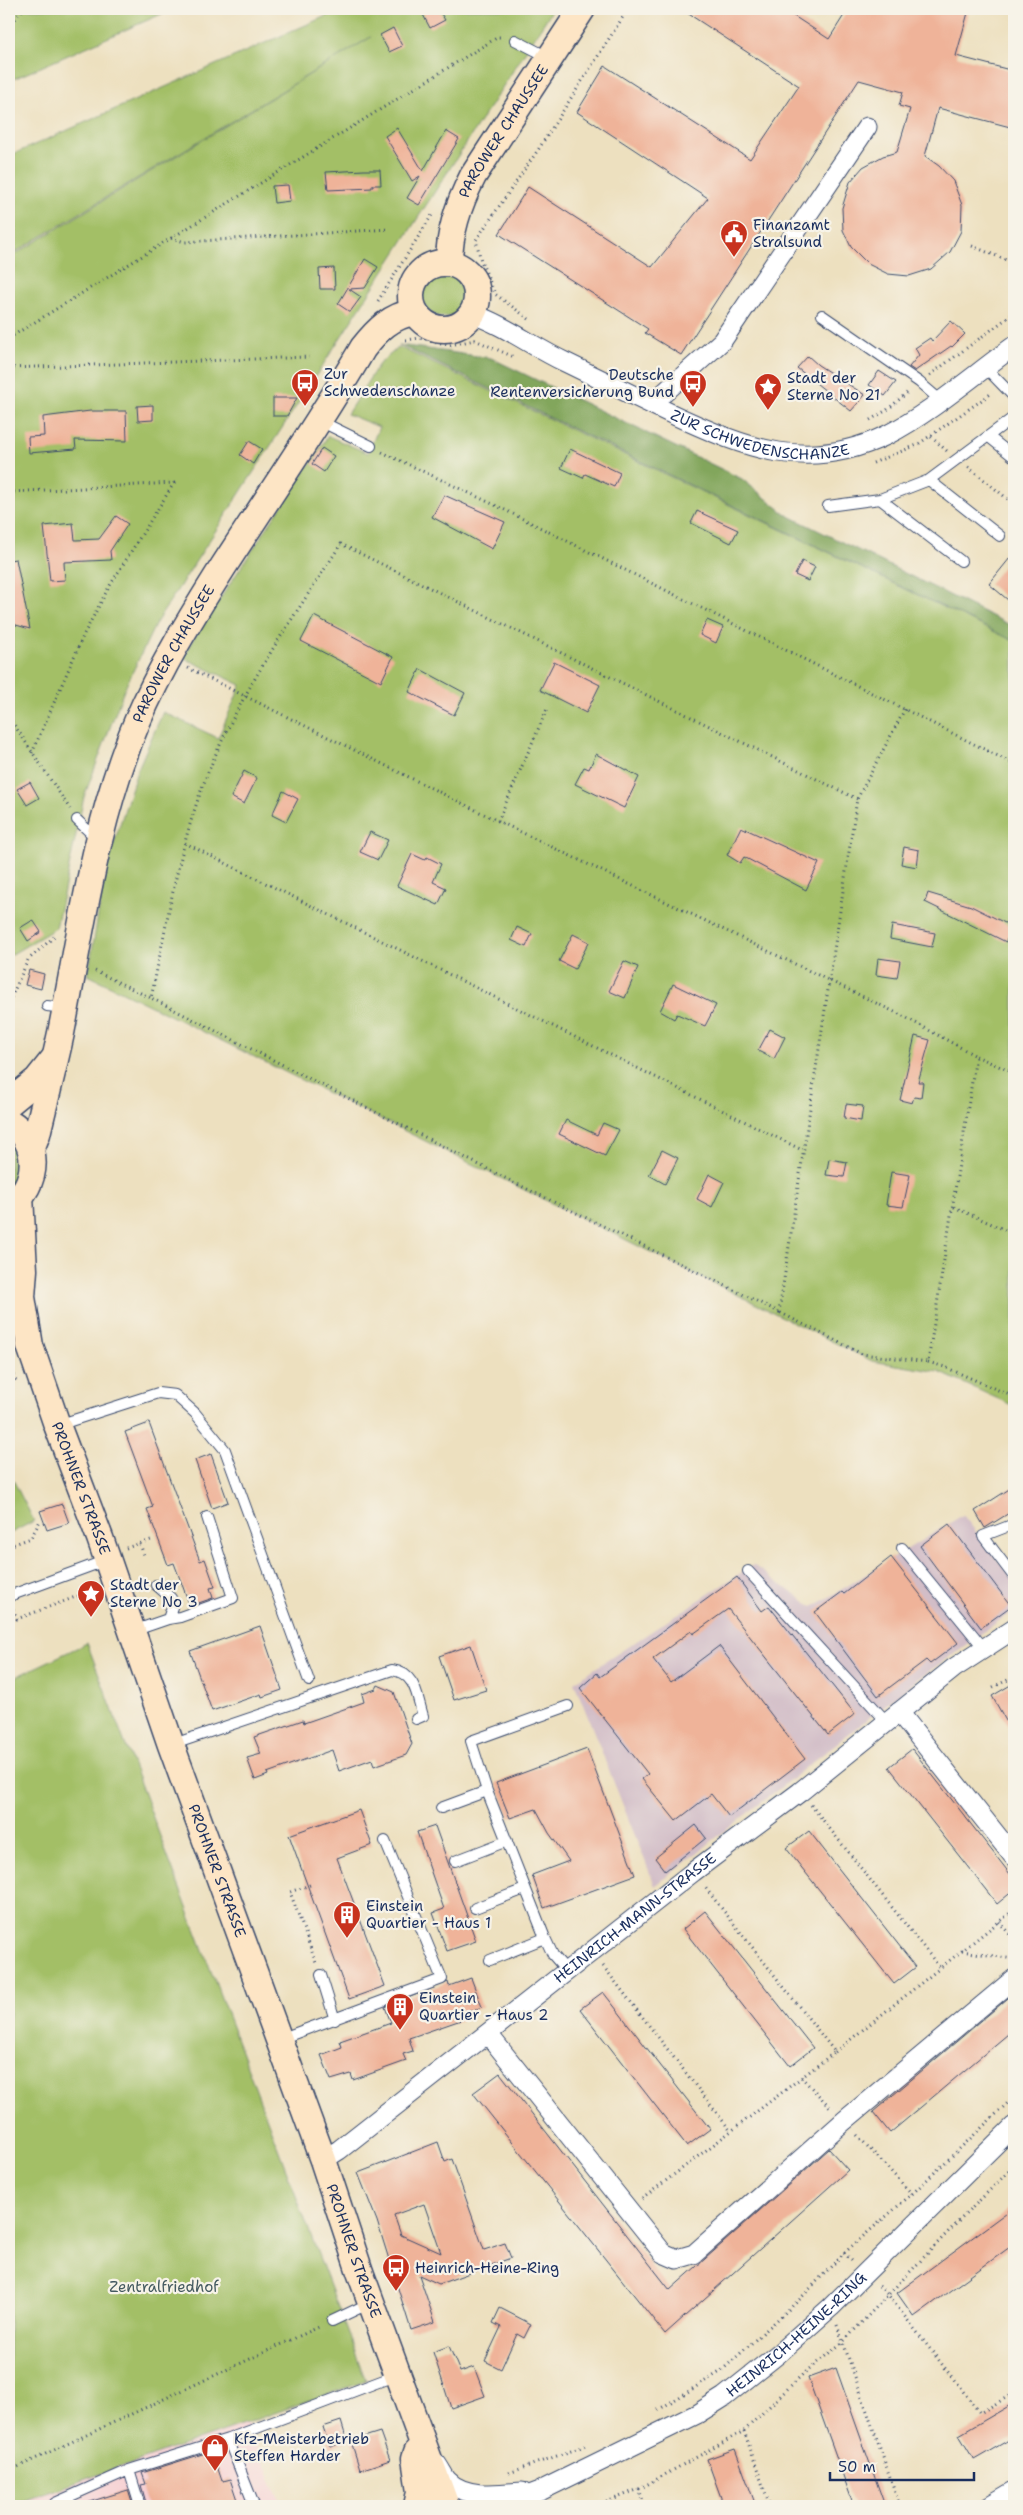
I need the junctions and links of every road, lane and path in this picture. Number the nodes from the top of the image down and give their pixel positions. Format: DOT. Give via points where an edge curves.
graph roads {
  1 [pos="23,9"];
  2 [pos="582,9"];
  3 [pos="628,9"];
  4 [pos="9,27"];
  5 [pos="515,40"];
  6 [pos="550,58"];
  7 [pos="867,127"];
  8 [pos="425,226"];
  9 [pos="389,229"];
  10 [pos="170,238"];
  11 [pos="972,246"];
  12 [pos="449,262"];
  13 [pos="1014,263"];
  14 [pos="376,305"];
  15 [pos="414,312"];
  16 [pos="472,314"];
  17 [pos="1014,314"];
  18 [pos="822,315"];
  19 [pos="534,323"];
  20 [pos="9,338"];
  21 [pos="403,341"];
  22 [pos="486,344"];
  23 [pos="1014,346"];
  24 [pos="309,357"];
  25 [pos="985,367"];
  26 [pos="9,368"];
  27 [pos="919,382"];
  28 [pos="664,393"];
  29 [pos="1014,397"];
  30 [pos="940,400"];
  31 [pos="1014,417"];
  32 [pos="318,419"];
  33 [pos="868,421"];
  34 [pos="931,436"];
  35 [pos="989,437"];
  36 [pos="371,446"];
  37 [pos="1014,457"];
  38 [pos="958,460"];
  39 [pos="928,480"];
  40 [pos="9,492"];
  41 [pos="880,499"];
  42 [pos="1014,504"];
  43 [pos="828,506"];
  44 [pos="1000,536"];
  45 [pos="961,561"];
  46 [pos="169,658"];
  47 [pos="243,697"];
  48 [pos="546,709"];
  49 [pos="905,709"];
  50 [pos="9,717"];
  51 [pos="32,753"];
  52 [pos="1014,764"];
  53 [pos="857,799"];
  54 [pos="77,820"];
  55 [pos="498,822"];
  56 [pos="98,841"];
  57 [pos="185,843"];
  58 [pos="61,933"];
  59 [pos="73,964"];
  60 [pos="828,981"];
  61 [pos="151,998"];
  62 [pos="9,1002"];
  63 [pos="976,1056"];
  64 [pos="54,1059"];
  65 [pos="1014,1073"];
  66 [pos="9,1103"];
  67 [pos="9,1122"];
  68 [pos="31,1149"];
  69 [pos="802,1150"];
  70 [pos="14,1201"];
  71 [pos="954,1207"];
  72 [pos="1014,1234"];
  73 [pos="9,1264"];
  74 [pos="22,1298"];
  75 [pos="779,1312"];
  76 [pos="928,1362"];
  77 [pos="1014,1397"];
  78 [pos="57,1426"];
  79 [pos="207,1517"];
  80 [pos="41,1519"];
  81 [pos="1014,1524"];
  82 [pos="154,1540"];
  83 [pos="140,1544"];
  84 [pos="9,1546"];
  85 [pos="902,1548"];
  86 [pos="119,1552"];
  87 [pos="144,1554"];
  88 [pos="748,1571"];
  89 [pos="1014,1578"];
  90 [pos="156,1585"];
  91 [pos="97,1589"];
  92 [pos="9,1596"];
  93 [pos="168,1619"];
  94 [pos="1014,1629"];
  95 [pos="131,1631"];
  96 [pos="983,1647"];
  97 [pos="1014,1677"];
  98 [pos="309,1681"];
  99 [pos="993,1687"];
  100 [pos="568,1706"];
  101 [pos="893,1716"];
  102 [pos="416,1718"];
  103 [pos="171,1745"];
  104 [pos="487,1791"];
  105 [pos="800,1792"];
  106 [pos="441,1808"];
  107 [pos="385,1841"];
  108 [pos="507,1841"];
  109 [pos="1014,1857"];
  110 [pos="455,1861"];
  111 [pos="693,1872"];
  112 [pos="310,1884"];
  113 [pos="525,1889"];
  114 [pos="475,1908"];
  115 [pos="1014,1910"];
  116 [pos="999,1922"];
  117 [pos="545,1938"];
  118 [pos="1014,1939"];
  119 [pos="962,1951"];
  120 [pos="591,1952"];
  121 [pos="1014,1959"];
  122 [pos="490,1960"];
  123 [pos="940,1968"];
  124 [pos="567,1971"];
  125 [pos="321,1975"];
  126 [pos="1014,1979"];
  127 [pos="335,2020"];
  128 [pos="488,2034"];
  129 [pos="280,2039"];
  130 [pos="835,2052"];
  131 [pos="1014,2097"];
  132 [pos="1014,2126"];
  133 [pos="730,2130"];
  134 [pos="323,2160"];
  135 [pos="1014,2166"];
  136 [pos="627,2210"];
  137 [pos="844,2253"];
  138 [pos="865,2274"];
  139 [pos="888,2295"];
  140 [pos="370,2302"];
  141 [pos="831,2308"];
  142 [pos="332,2321"];
  143 [pos="843,2342"];
  144 [pos="397,2375"];
  145 [pos="1014,2393"];
  146 [pos="656,2411"];
  147 [pos="744,2431"];
  148 [pos="228,2439"];
  149 [pos="421,2440"];
  150 [pos="592,2444"];
  151 [pos="129,2470"];
  152 [pos="9,2471"];
  153 [pos="508,2473"];
  154 [pos="639,2489"];
  155 [pos="540,2491"];
  156 [pos="1014,2491"];
  157 [pos="55,2506"];
  158 [pos="140,2506"];
  159 [pos="253,2506"];
  160 [pos="417,2506"];
  161 [pos="446,2506"];
  162 [pos="501,2506"];
  163 [pos="597,2506"];
  164 [pos="645,2506"];
  165 [pos="770,2506"];
  166 [pos="900,2506"];
  167 [pos="989,2506"];
  1 -- 4 [label="path"];
  2 -- 6 [label="main road, PAROWER CHAUSSEE"];
  3 -- 19 [label="path" via="476,240 495,294"];
  5 -- 6 [label="lane"];
  5 -- 10 [label="path" via="498,37"];
  6 -- 12 [label="main road, PAROWER CHAUSSEE" via="473,176 459,204"];
  7 -- 28 [label="street" via="722,341"];
  8 -- 14 [label="path"];
  9 -- 10 [label="path" via="185,242"];
  10 -- 20 [label="path"];
  11 -- 13 [label="path"];
  12 -- 15 [label="main road" via="428,266 413,281 410,302"];
  12 -- 16 [label="main road" via="464,270 474,282 477,293"];
  15 -- 16 [label="main road" via="421,321 442,329 454,328"];
  15 -- 32 [label="main road, PAROWER CHAUSSEE" via="389,321 375,333"];
  16 -- 30 [label="street, ZUR SCHWEDENSCHANZE" via="496,322 534,347 704,429 766,451 798,455 861,446 888,434"];
  17 -- 27 [label="path"];
  18 -- 27 [label="lane"];
  21 -- 22 [label="path" via="420,338 450,345 475,340"];
  23 -- 25 [label="street, ZUR SCHWEDENSCHANZE"];
  24 -- 26 [label="path"];
  25 -- 29 [label="lane"];
  25 -- 30 [label="street, ZUR SCHWEDENSCHANZE"];
  27 -- 30 [label="lane"];
  27 -- 33 [label="path" via="887,410"];
  31 -- 35 [label="lane"];
  32 -- 36 [label="lane"];
  32 -- 46 [label="main road, PAROWER CHAUSSEE" via="199,605"];
  34 -- 38 [label="path"];
  35 -- 37 [label="lane"];
  35 -- 38 [label="lane"];
  36 -- 49 [label="path"];
  38 -- 39 [label="lane"];
  38 -- 42 [label="path"];
  39 -- 41 [label="lane"];
  39 -- 44 [label="lane"];
  40 -- 51 [label="path" via="174,483 109,586 84,634"];
  41 -- 43 [label="lane"];
  41 -- 45 [label="lane"];
  46 -- 47 [label="path"];
  46 -- 56 [label="main road, PAROWER CHAUSSEE" via="122,760"];
  47 -- 53 [label="path" via="341,544"];
  47 -- 55 [label="path"];
  47 -- 57 [label="path" via="211,764"];
  48 -- 55 [label="path"];
  49 -- 52 [label="path"];
  49 -- 53 [label="path"];
  50 -- 51 [label="path"];
  51 -- 54 [label="path"];
  53 -- 60 [label="path"];
  54 -- 56 [label="lane"];
  55 -- 60 [label="path"];
  56 -- 59 [label="main road, PAROWER CHAUSSEE"];
  57 -- 61 [label="path"];
  57 -- 69 [label="path"];
  58 -- 62 [label="path" via="28,960"];
  59 -- 61 [label="path" via="89,968"];
  59 -- 64 [label="main road, PAROWER CHAUSSEE" via="56,1007"];
  60 -- 63 [label="path" via="903,1016"];
  60 -- 69 [label="path"];
  61 -- 75 [label="path" via="515,1183"];
  63 -- 65 [label="path"];
  63 -- 71 [label="path"];
  64 -- 66 [label="main road, PAROWER CHAUSSEE" via="37,1080"];
  64 -- 68 [label="main road, PAROWER CHAUSSEE"];
  67 -- 68 [label="main road" via="20,1130"];
  68 -- 70 [label="main road, PAROWER CHAUSSEE" via="32,1174"];
  69 -- 75 [label="path"];
  70 -- 74 [label="main road, PROHNER STRASSE" via="24,1270"];
  71 -- 72 [label="path"];
  71 -- 76 [label="path"];
  73 -- 74 [label="main road, PROHNER STRASSE"];
  74 -- 78 [label="main road, PROHNER STRASSE" via="30,1346"];
  75 -- 76 [label="path" via="862,1354"];
  76 -- 77 [label="path"];
  78 -- 86 [label="main road, PROHNER STRASSE"];
  78 -- 98 [label="lane" via="158,1393 175,1394 195,1413 225,1450"];
  79 -- 93 [label="lane" via="233,1598"];
  80 -- 84 [label="path" via="31,1538"];
  81 -- 89 [label="lane" via="983,1536"];
  82 -- 83 [label="path"];
  83 -- 86 [label="path"];
  83 -- 87 [label="path"];
  85 -- 96 [label="lane"];
  86 -- 92 [label="lane"];
  86 -- 95 [label="main road, PROHNER STRASSE"];
  88 -- 101 [label="lane"];
  90 -- 93 [label="lane" via="171,1598"];
  91 -- 92 [label="path" via="17,1619"];
  93 -- 95 [label="lane"];
  94 -- 96 [label="street, HEINRICH-MANN-STRASSE"];
  95 -- 103 [label="main road, PROHNER STRASSE"];
  96 -- 101 [label="street, HEINRICH-MANN-STRASSE"];
  97 -- 99 [label="path"];
  100 -- 104 [label="lane" via="471,1741"];
  101 -- 105 [label="street, HEINRICH-MANN-STRASSE"];
  101 -- 109 [label="street"];
  102 -- 103 [label="lane" via="423,1716 414,1684 407,1674 392,1670"];
  103 -- 129 [label="main road, PROHNER STRASSE"];
  104 -- 106 [label="lane"];
  104 -- 108 [label="lane"];
  105 -- 111 [label="street, HEINRICH-MANN-STRASSE"];
  105 -- 123 [label="path"];
  107 -- 127 [label="lane" via="442,1979"];
  108 -- 110 [label="lane"];
  108 -- 113 [label="lane"];
  111 -- 120 [label="street, HEINRICH-MANN-STRASSE"];
  111 -- 130 [label="path"];
  112 -- 125 [label="path" via="290,1892"];
  113 -- 114 [label="lane"];
  113 -- 117 [label="lane"];
  115 -- 116 [label="path"];
  116 -- 118 [label="path"];
  116 -- 119 [label="path"];
  117 -- 122 [label="lane"];
  117 -- 124 [label="lane" via="553,1955"];
  119 -- 121 [label="path"];
  119 -- 123 [label="path"];
  120 -- 124 [label="street, HEINRICH-MANN-STRASSE"];
  120 -- 133 [label="path"];
  123 -- 130 [label="path"];
  124 -- 128 [label="street, HEINRICH-MANN-STRASSE"];
  125 -- 127 [label="lane"];
  126 -- 136 [label="street" via="844,2121 694,2254 676,2259 663,2254"];
  127 -- 129 [label="lane"];
  128 -- 134 [label="street, HEINRICH-MANN-STRASSE"];
  128 -- 136 [label="street"];
  129 -- 134 [label="main road, PROHNER STRASSE"];
  130 -- 133 [label="path"];
  131 -- 137 [label="path" via="912,2194"];
  132 -- 138 [label="street, HEINRICH-HEINE-RING"];
  133 -- 136 [label="path"];
  134 -- 140 [label="main road, PROHNER STRASSE"];
  135 -- 139 [label="path"];
  137 -- 138 [label="path"];
  137 -- 146 [label="path" via="800,2299 720,2372"];
  138 -- 139 [label="path"];
  138 -- 141 [label="street, HEINRICH-HEINE-RING"];
  139 -- 143 [label="path"];
  139 -- 145 [label="path" via="980,2413"];
  140 -- 142 [label="lane"];
  140 -- 144 [label="main road, PROHNER STRASSE"];
  141 -- 143 [label="path"];
  141 -- 155 [label="street, HEINRICH-HEINE-RING" via="724,2397 697,2414"];
  142 -- 152 [label="path"];
  143 -- 147 [label="path"];
  143 -- 166 [label="path"];
  144 -- 148 [label="lane"];
  144 -- 149 [label="main road, PROHNER STRASSE"];
  147 -- 154 [label="path"];
  147 -- 165 [label="path"];
  148 -- 151 [label="lane"];
  148 -- 159 [label="lane"];
  149 -- 155 [label="street, HEINRICH-HEINE-RING" via="448,2480 460,2488 482,2494"];
  149 -- 160 [label="main road" via="415,2458 420,2492"];
  149 -- 161 [label="main road, PROHNER STRASSE"];
  150 -- 153 [label="path"];
  151 -- 157 [label="lane" via="55,2503"];
  151 -- 158 [label="lane"];
  154 -- 163 [label="path"];
  154 -- 164 [label="path"];
  155 -- 162 [label="street, HEINRICH-HEINE-RING"];
  156 -- 167 [label="street"];
}
